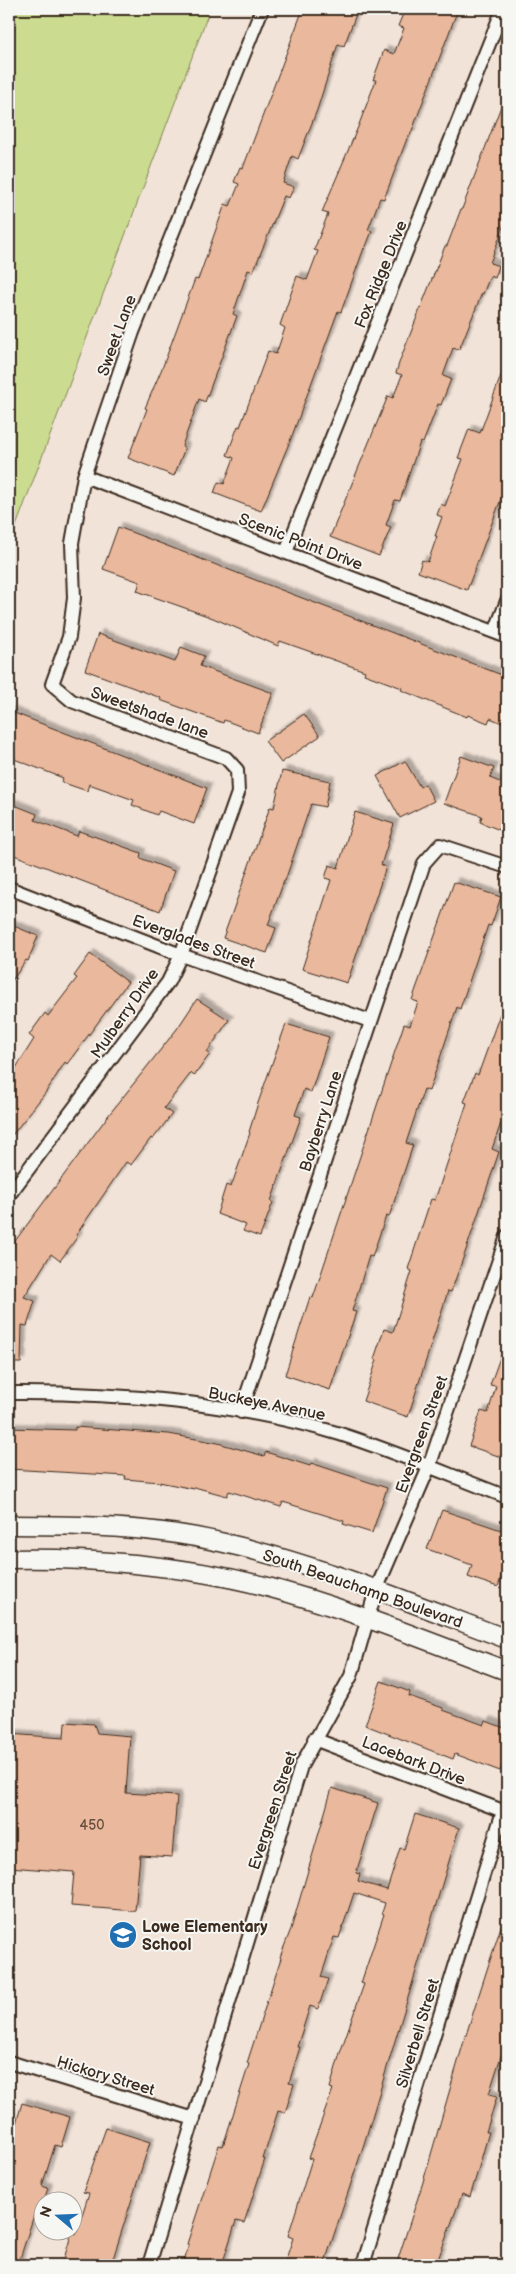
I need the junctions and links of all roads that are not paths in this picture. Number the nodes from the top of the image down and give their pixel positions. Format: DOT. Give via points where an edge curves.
graph roads {
  1 [pos="262,9"];
  2 [pos="503,9"];
  3 [pos="84,476"];
  4 [pos="286,552"];
  5 [pos="507,601"];
  6 [pos="501,634"];
  7 [pos="52,684"];
  8 [pos="237,770"];
  9 [pos="507,867"];
  10 [pos="9,888"];
  11 [pos="181,955"];
  12 [pos="370,1021"];
  13 [pos="9,1195"];
  14 [pos="507,1236"];
  15 [pos="9,1393"];
  16 [pos="241,1412"];
  17 [pos="429,1467"];
  18 [pos="507,1497"];
  19 [pos="9,1525"];
  20 [pos="9,1559"];
  21 [pos="376,1590"];
  22 [pos="367,1618"];
  23 [pos="507,1639"];
  24 [pos="507,1671"];
  25 [pos="314,1739"];
  26 [pos="503,1811"];
  27 [pos="9,2062"];
  28 [pos="194,2119"];
  29 [pos="149,2265"];
  30 [pos="363,2265"];
  1 -- 3 [label="street, Sweet Lane" via="133,332"];
  2 -- 4 [label="street, Fox Ridge Drive"];
  3 -- 4 [label="street, Scenic Point Drive"];
  3 -- 7 [label="street, Sweet Lane" via="72,543 74,598 69,638"];
  4 -- 6 [label="street, Scenic Point Drive"];
  5 -- 6 [label="street"];
  7 -- 8 [label="street, Sweetshade lane" via="72,701 226,758"];
  8 -- 11 [label="street, Mulberry Drive" via="238,793"];
  9 -- 12 [label="street, Bayberry Lane" via="440,845 424,863"];
  10 -- 11 [label="street, Everglades Street"];
  11 -- 12 [label="street, Everglades Street"];
  11 -- 13 [label="street, Mulberry Drive" via="168,982"];
  12 -- 16 [label="street, Bayberry Lane"];
  14 -- 17 [label="street, Evergreen Street"];
  15 -- 16 [label="street, Buckeye Avenue" via="44,1392 143,1400"];
  16 -- 17 [label="street, Buckeye Avenue" via="340,1434"];
  17 -- 18 [label="street, Buckeye Avenue"];
  17 -- 21 [label="street, Evergreen Street"];
  19 -- 21 [label="street, South Beauchamp Boulevard" via="102,1527 190,1536 285,1558"];
  20 -- 22 [label="street, South Beauchamp Boulevard" via="98,1562 215,1576 286,1592"];
  21 -- 22 [label="street, Evergreen Street"];
  21 -- 23 [label="street, South Beauchamp Boulevard"];
  22 -- 24 [label="street, South Beauchamp Boulevard"];
  22 -- 25 [label="street, Evergreen Street" via="351,1676"];
  25 -- 26 [label="street, Lacebark Drive"];
  25 -- 28 [label="street, Evergreen Street" via="296,1782"];
  26 -- 30 [label="street, Silverbell Street"];
  27 -- 28 [label="street, Hickory Street"];
  28 -- 29 [label="street, Evergreen Street"];
}
